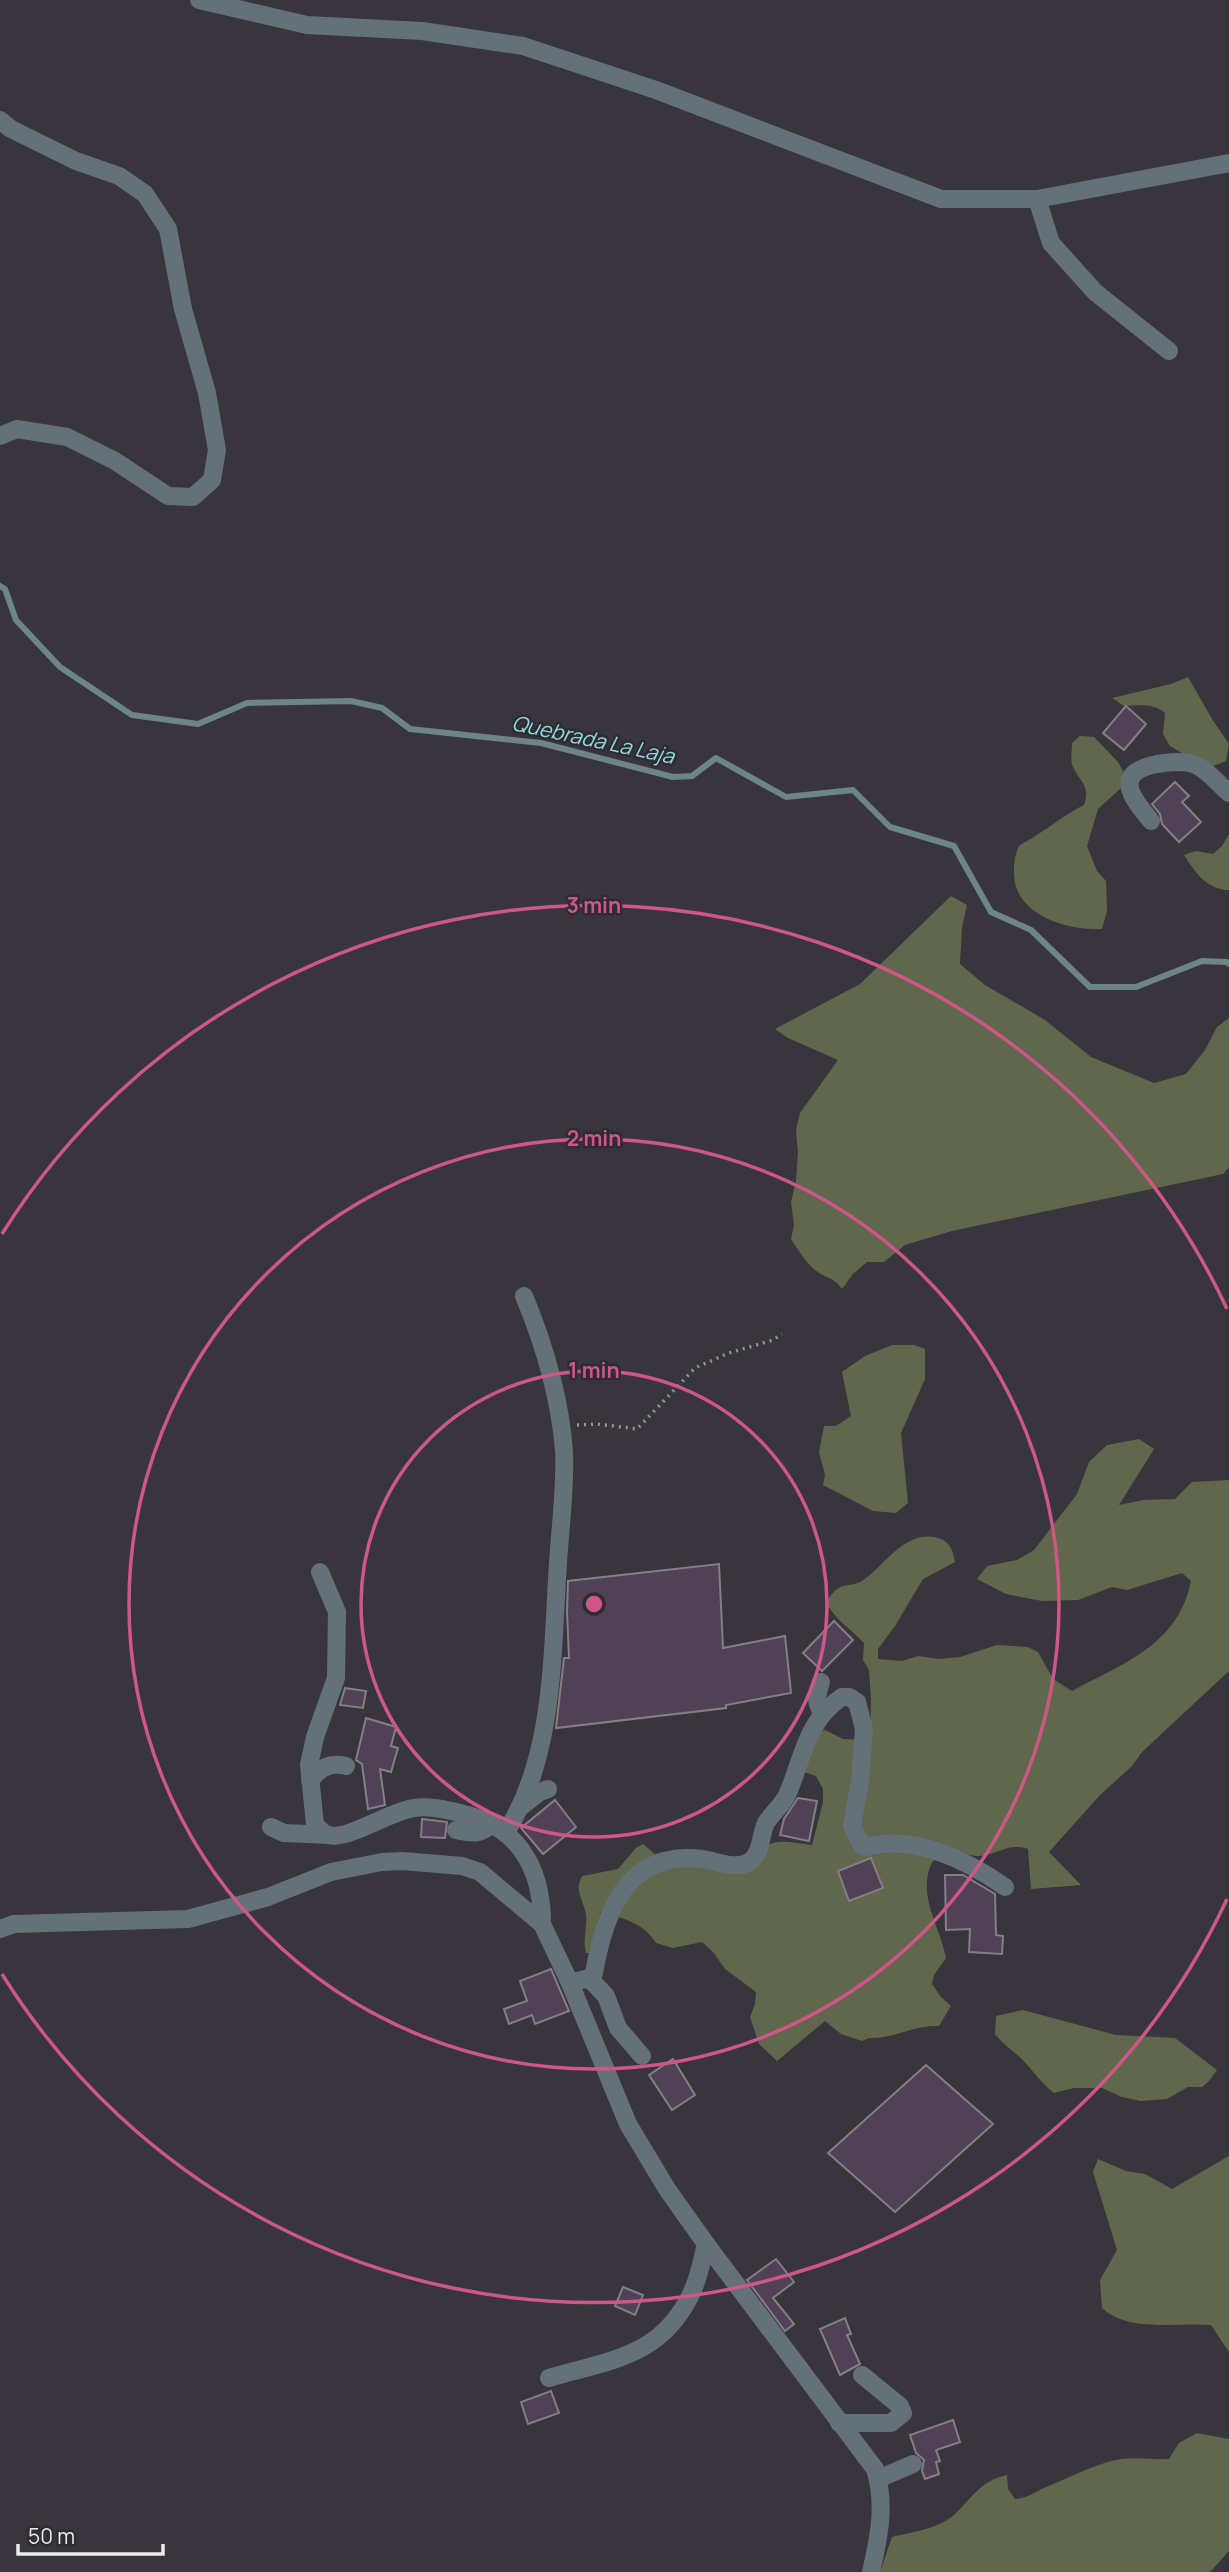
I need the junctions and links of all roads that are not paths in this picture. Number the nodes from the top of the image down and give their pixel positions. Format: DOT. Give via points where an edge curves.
graph roads {
  1 [pos="199,0"];
  2 [pos="0,120"];
  3 [pos="1229,163"];
  4 [pos="1037,199"];
  5 [pos="1168,351"];
  6 [pos="0,436"];
  7 [pos="1229,793"];
  8 [pos="1151,821"];
  9 [pos="524,1296"];
  10 [pos="320,1572"];
  11 [pos="821,1682"];
  12 [pos="824,1713"];
  13 [pos="346,1766"];
  14 [pos="310,1780"];
  15 [pos="548,1789"];
  16 [pos="522,1806"];
  17 [pos="271,1827"];
  18 [pos="499,1827"];
  19 [pos="456,1830"];
  20 [pos="329,1835"];
  21 [pos="1005,1887"];
  22 [pos="542,1924"];
  23 [pos="0,1929"];
  24 [pos="589,1978"];
  25 [pos="570,1983"];
  26 [pos="642,2056"];
  27 [pos="706,2244"];
  28 [pos="862,2375"];
  29 [pos="549,2378"];
  30 [pos="839,2423"];
  31 [pos="913,2464"];
  32 [pos="878,2479"];
  33 [pos="871,2572"];
  1 -- 4 [label="street" via="307,25 422,31 523,46 656,90 942,199"];
  2 -- 6 [label="street" via="76,161 119,176 145,194 168,229 217,450 212,480 193,497 168,496 67,437 17,429"];
  3 -- 4 [label="street"];
  4 -- 5 [label="street" via="1052,243 1095,292"];
  7 -- 8 [label="street" via="1197,765 1144,767 1134,771 1130,791"];
  9 -- 16 [label="street" via="542,1346 564,1454 549,1701"];
  10 -- 14 [label="street" via="337,1612 336,1678 313,1745"];
  11 -- 12 [label="street" via="816,1699"];
  12 -- 21 [label="street" via="842,1697 849,1697 857,1702 862,1716 860,1781 852,1826 861,1845 883,1842 919,1847 979,1869"];
  12 -- 24 [label="street" via="807,1741 788,1794 767,1822 750,1861 740,1865 685,1858 638,1872 607,1917"];
  13 -- 14 [label="street" via="322,1768"];
  14 -- 20 [label="street" via="315,1825"];
  15 -- 16 [label="street"];
  16 -- 18 [label="street"];
  17 -- 20 [label="street" via="284,1833"];
  18 -- 19 [label="street" via="478,1833"];
  18 -- 20 [label="street" via="469,1815 421,1807 400,1811 353,1833"];
  18 -- 22 [label="street" via="531,1865 541,1896"];
  22 -- 23 [label="street" via="480,1871 402,1861 331,1872 268,1897 188,1919 14,1924"];
  22 -- 25 [label="street"];
  24 -- 25 [label="street"];
  24 -- 26 [label="street" via="606,1996 618,2028"];
  25 -- 27 [label="street" via="628,2124"];
  27 -- 29 [label="street" via="693,2290 679,2315 657,2339 637,2352"];
  27 -- 30 [label="street"];
  28 -- 30 [label="street" via="903,2413 891,2423"];
  30 -- 32 [label="street"];
  31 -- 32 [label="street"];
  32 -- 33 [label="street" via="881,2527"];
}
